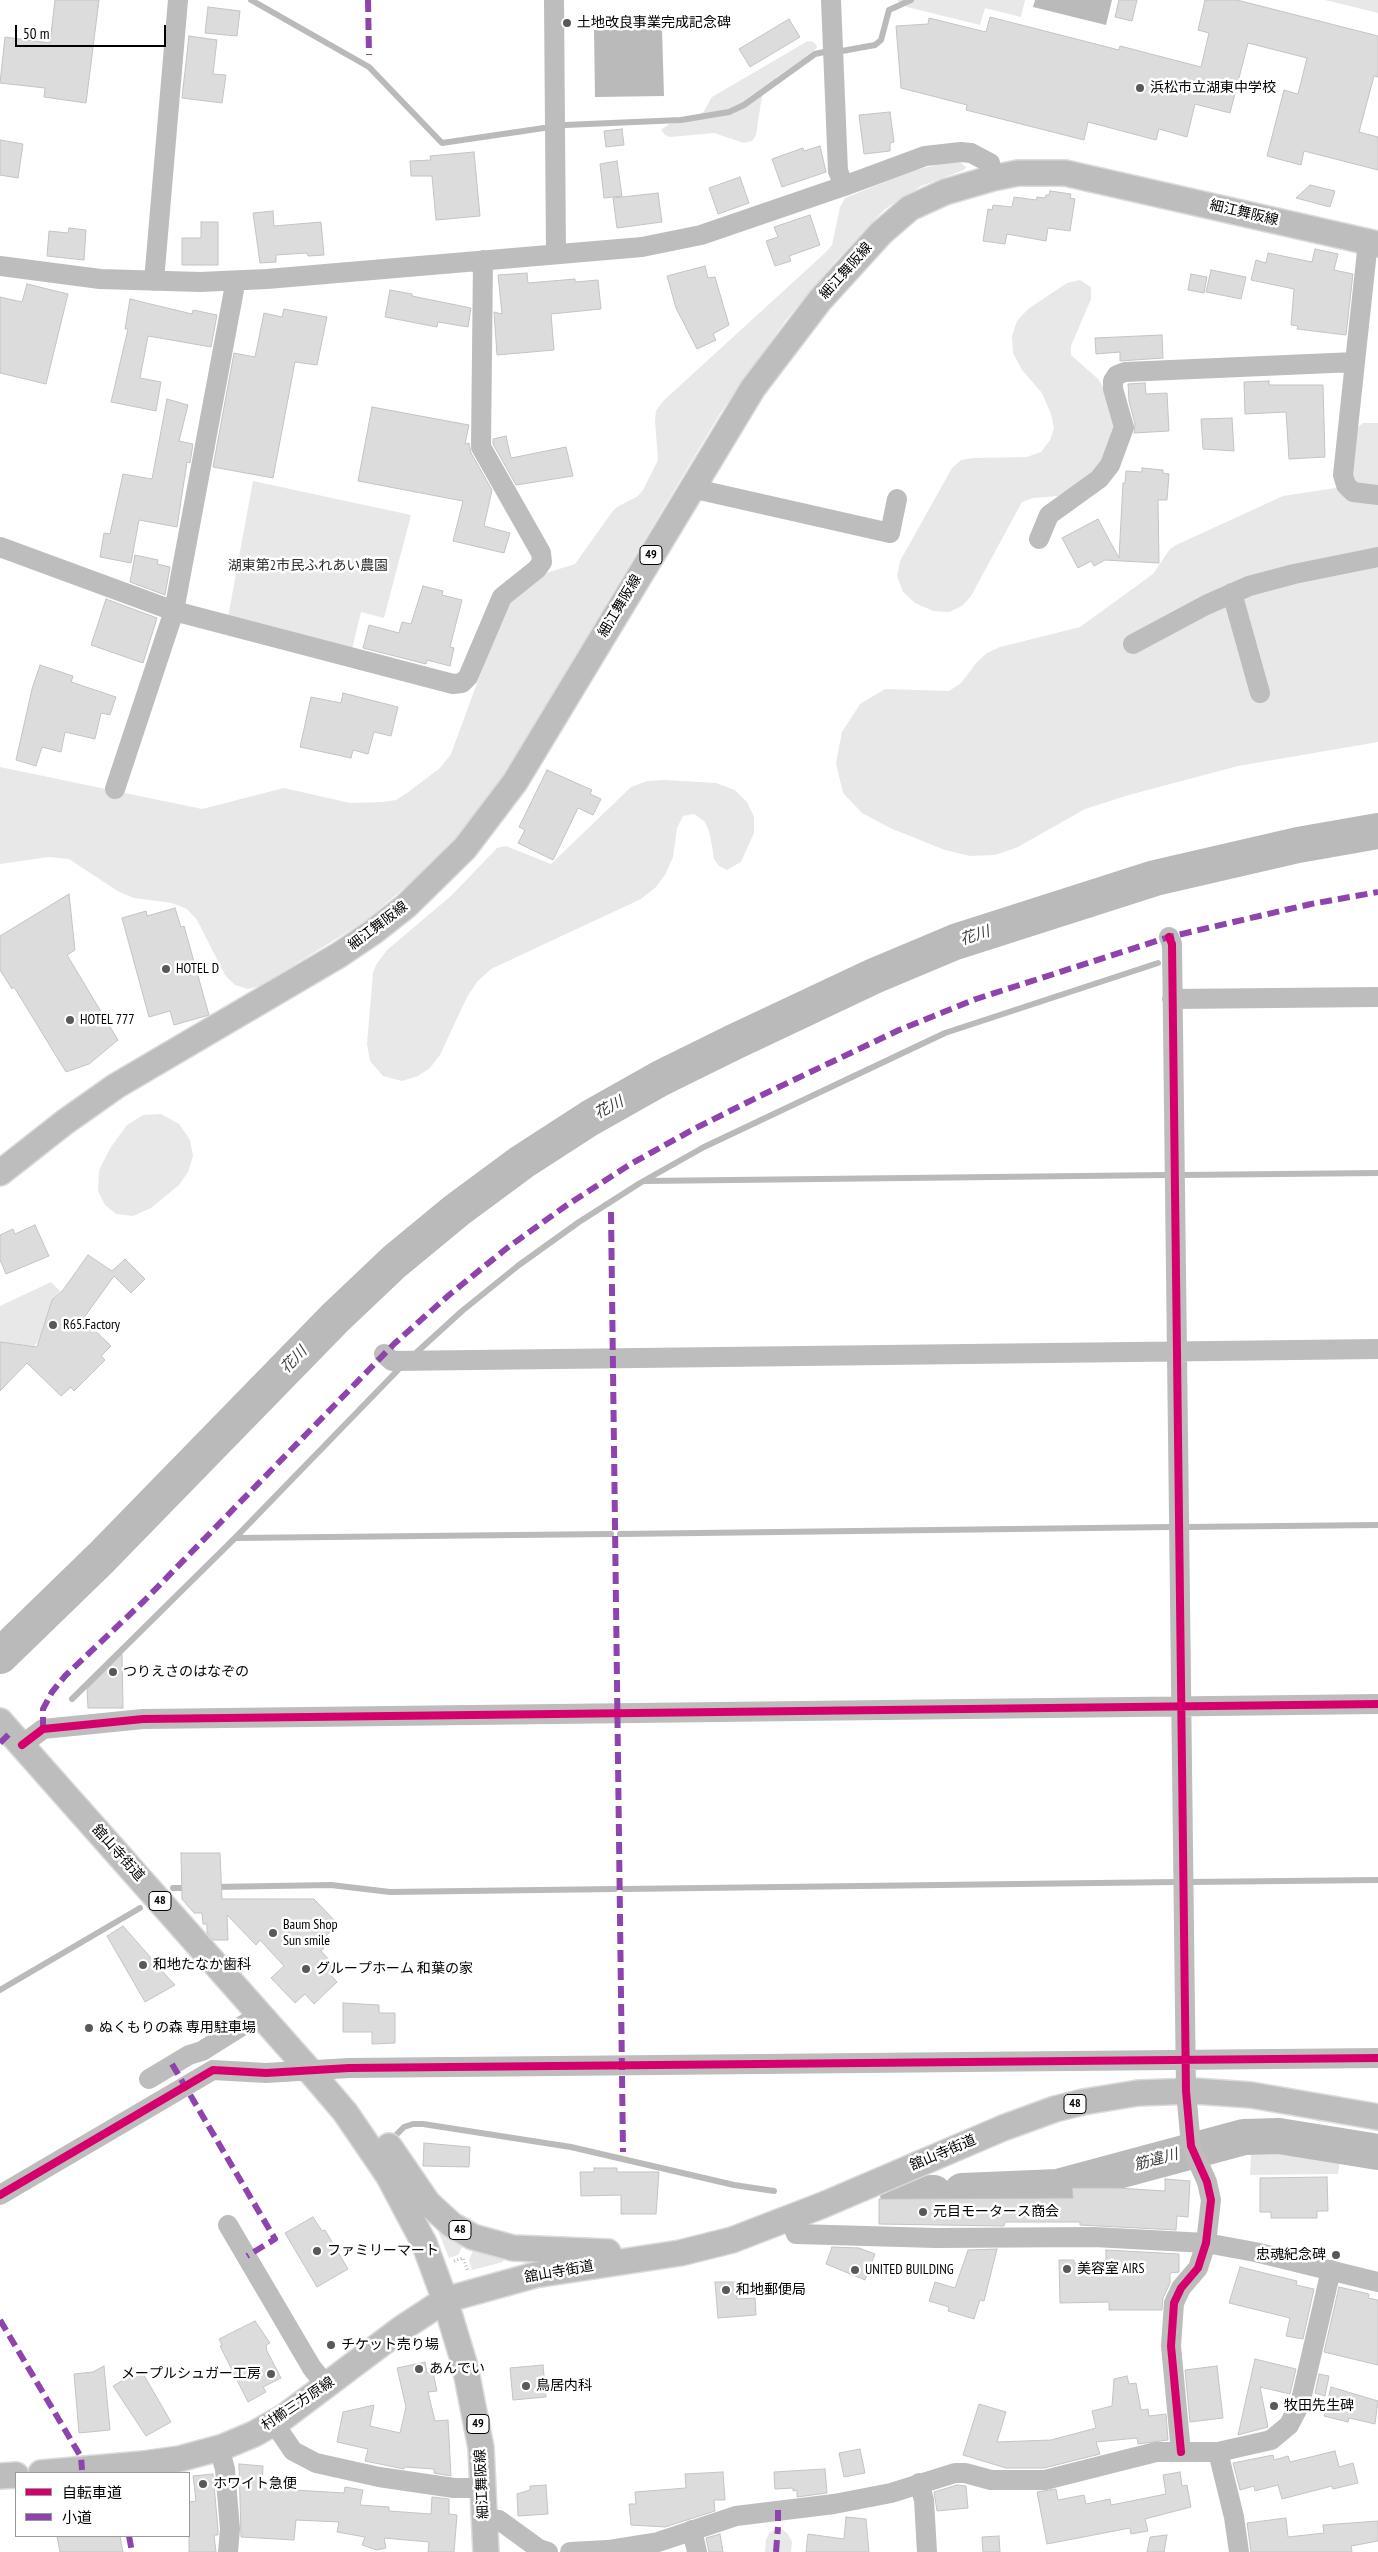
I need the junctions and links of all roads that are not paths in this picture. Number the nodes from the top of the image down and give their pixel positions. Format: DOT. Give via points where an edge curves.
graph roads {
  1 [pos="178,0"];
  2 [pos="554,0"];
  3 [pos="831,0"];
  4 [pos="993,178"];
  5 [pos="844,186"];
  6 [pos="1373,243"];
  7 [pos="556,254"];
  8 [pos="484,260"];
  9 [pos="0,266"];
  10 [pos="154,281"];
  11 [pos="233,281"];
  12 [pos="1355,362"];
  13 [pos="691,488"];
  14 [pos="1378,495"];
  15 [pos="897,498"];
  16 [pos="1039,539"];
  17 [pos="0,547"];
  18 [pos="1378,556"];
  19 [pos="1232,593"];
  20 [pos="174,611"];
  21 [pos="1132,644"];
  22 [pos="1260,693"];
  23 [pos="115,789"];
  24 [pos="1169,937"];
  25 [pos="1378,997"];
  26 [pos="1172,999"];
  27 [pos="0,1173"];
  28 [pos="1378,1350"];
  29 [pos="1176,1352"];
  30 [pos="384,1354"];
  31 [pos="1378,1704"];
  32 [pos="1181,1706"];
  33 [pos="10,1732"];
  34 [pos="261,2014"];
  35 [pos="1378,2058"];
  36 [pos="1185,2060"];
  37 [pos="310,2071"];
  38 [pos="149,2078"];
  39 [pos="1186,2091"];
  40 [pos="1378,2117"];
  41 [pos="0,2195"];
  42 [pos="790,2218"];
  43 [pos="228,2225"];
  44 [pos="1206,2243"];
  45 [pos="677,2254"];
  46 [pos="1331,2270"];
  47 [pos="1378,2282"];
  48 [pos="445,2300"];
  49 [pos="326,2386"];
  50 [pos="274,2423"];
  51 [pos="219,2448"];
  52 [pos="1181,2452"];
  53 [pos="1218,2452"];
  54 [pos="52,2472"];
  55 [pos="15,2475"];
  56 [pos="0,2476"];
  57 [pos="919,2483"];
  58 [pos="483,2488"];
  59 [pos="484,2519"];
  60 [pos="692,2530"];
  61 [pos="544,2551"];
  62 [pos="228,2552"];
  63 [pos="486,2552"];
  64 [pos="570,2552"];
  65 [pos="697,2552"];
  66 [pos="927,2552"];
  67 [pos="1239,2552"];
  1 -- 10 [label="street"];
  2 -- 7 [label="street"];
  3 -- 5 [label="street" via="838,171"];
  4 -- 5 [label="street" via="990,163 981,157 952,152 924,156"];
  4 -- 6 [label="main road, 細江舞阪線 / 49" via="1018,173 1065,173"];
  4 -- 13 [label="main road, 細江舞阪線 / 49" via="927,198 894,219 820,300 775,358"];
  5 -- 7 [label="street" via="682,240 642,247"];
  6 -- 12 [label="street"];
  7 -- 8 [label="street"];
  8 -- 11 [label="street"];
  8 -- 20 [label="street" via="481,447 541,553 542,562 502,597 468,677 462,684"];
  9 -- 10 [label="street" via="75,276"];
  10 -- 11 [label="street"];
  11 -- 20 [label="street"];
  12 -- 14 [label="street" via="1343,475 1353,492"];
  12 -- 16 [label="street" via="1125,372 1117,375 1113,389 1124,427 1110,465 1099,480 1049,515"];
  13 -- 15 [label="street" via="890,532"];
  13 -- 27 [label="main road, 細江舞阪線 / 49" via="515,782 491,816 436,878 406,906 339,955 110,1090"];
  17 -- 20 [label="street"];
  18 -- 19 [label="street" via="1294,574"];
  19 -- 21 [label="street"];
  19 -- 22 [label="street"];
  20 -- 23 [label="street"];
  24 -- 26 [label="street" via="1172,944"];
  25 -- 26 [label="street"];
  26 -- 29 [label="street"];
  28 -- 29 [label="street"];
  29 -- 30 [label="street" via="392,1361"];
  29 -- 32 [label="street"];
  31 -- 32 [label="street"];
  32 -- 33 [label="street" via="143,1719"];
  32 -- 36 [label="street"];
  33 -- 34 [label="main road, 舘山寺街道 / 48"];
  34 -- 37 [label="main road, 舘山寺街道 / 48"];
  34 -- 38 [label="street" via="202,2051"];
  35 -- 36 [label="street"];
  36 -- 37 [label="street" via="349,2068"];
  36 -- 39 [label="street"];
  37 -- 41 [label="street" via="213,2070"];
  37 -- 45 [label="main road, 48" via="357,2105 376,2126 428,2203 466,2234 513,2248"];
  37 -- 48 [label="main road, 舘山寺街道 / 48" via="345,2112 388,2175 424,2242"];
  39 -- 40 [label="main road, 舘山寺街道 / 48" via="1251,2095"];
  39 -- 42 [label="main road, 舘山寺街道 / 48" via="1110,2097 1046,2112"];
  39 -- 44 [label="street" via="1192,2150 1210,2191"];
  42 -- 44 [label="street" via="796,2234 945,2238 1103,2237"];
  42 -- 45 [label="main road, 舘山寺街道 / 48" via="732,2240"];
  43 -- 49 [label="street" via="312,2368"];
  44 -- 46 [label="street"];
  44 -- 52 [label="street" via="1198,2268 1181,2288 1174,2303 1171,2346"];
  45 -- 48 [label="main road, 舘山寺街道 / 48" via="534,2275"];
  46 -- 47 [label="street"];
  46 -- 53 [label="street" via="1296,2416 1285,2430 1270,2440"];
  48 -- 49 [label="main road, 村櫛三方原線"];
  48 -- 58 [label="main road, 細江舞阪線 / 49" via="477,2420"];
  49 -- 50 [label="main road, 村櫛三方原線"];
  50 -- 51 [label="main road, 村櫛三方原線"];
  50 -- 58 [label="street" via="293,2451 316,2463 379,2477 454,2488"];
  51 -- 54 [label="main road, 村櫛三方原線" via="143,2464"];
  51 -- 62 [label="street" via="225,2469 230,2529"];
  52 -- 53 [label="street"];
  52 -- 57 [label="street" via="1156,2452 1045,2480 991,2480 955,2473"];
  53 -- 67 [label="street"];
  55 -- 56 [label="main road"];
  57 -- 60 [label="street" via="891,2493 834,2504 736,2516"];
  57 -- 66 [label="street" via="924,2500"];
  58 -- 59 [label="main road, 細江舞阪線 / 49"];
  59 -- 61 [label="street" via="499,2520"];
  59 -- 63 [label="main road, 細江舞阪線 / 49"];
  60 -- 64 [label="street" via="645,2544"];
  60 -- 65 [label="street"];
}
